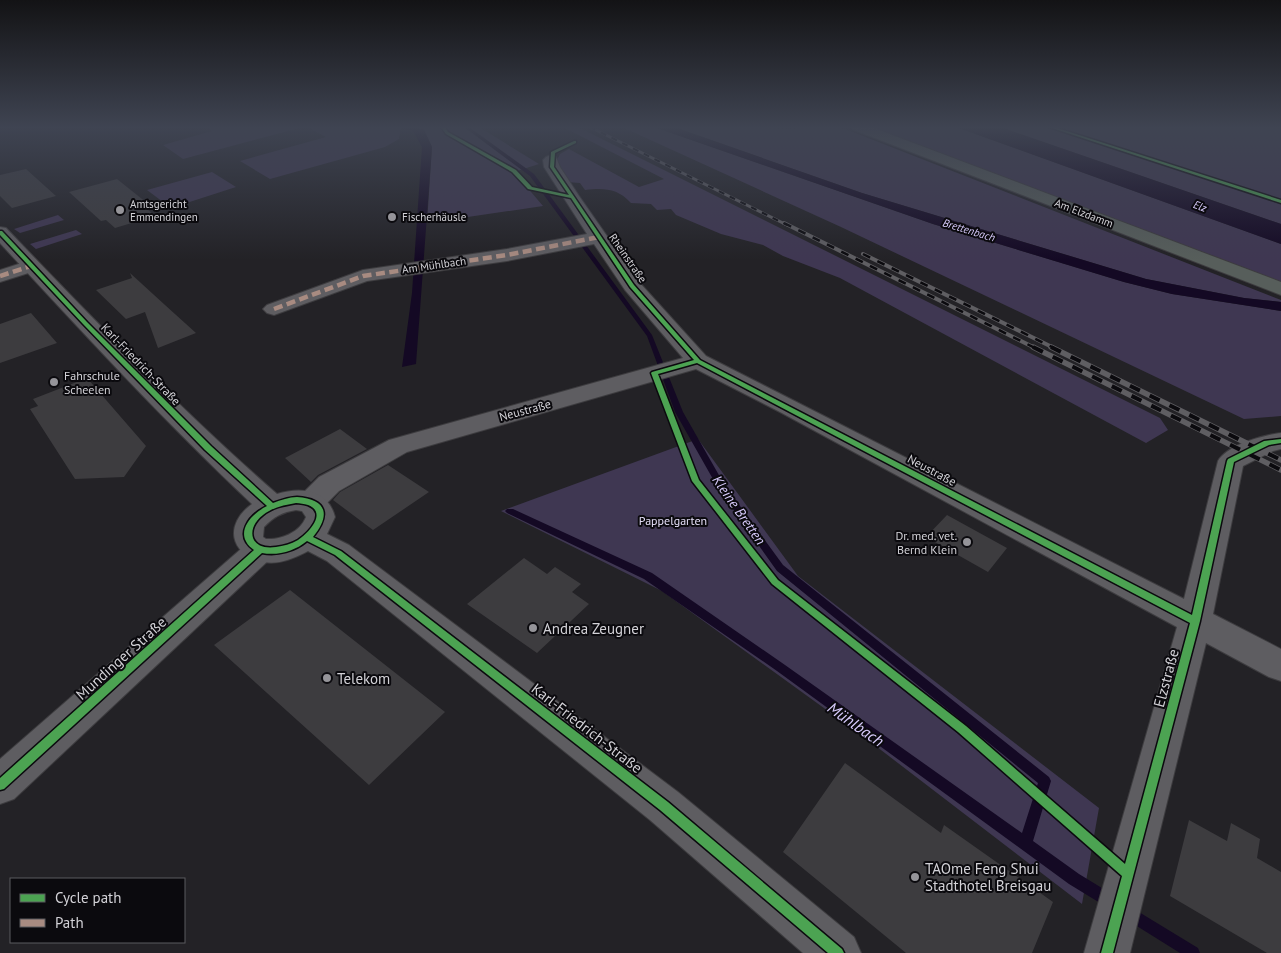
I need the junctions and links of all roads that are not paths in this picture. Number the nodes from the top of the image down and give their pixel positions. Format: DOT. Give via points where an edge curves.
graph roads {
  1 [pos="555,171"];
  2 [pos="975,171"];
  3 [pos="0,232"];
  4 [pos="599,237"];
  5 [pos="31,266"];
  6 [pos="0,276"];
  7 [pos="1281,289"];
  8 [pos="274,309"];
  9 [pos="693,363"];
  10 [pos="1281,441"];
  11 [pos="272,506"];
  12 [pos="309,521"];
  13 [pos="260,550"];
  14 [pos="1195,621"];
  15 [pos="1281,666"];
  16 [pos="0,785"];
  17 [pos="1111,943"];
  18 [pos="838,953"];
  1 -- 4 [label="street, Rheinstraße"];
  2 -- 7 [label="main road, Am Elzdamm"];
  3 -- 5 [label="street, Karl-Friedrich-Straße"];
  4 -- 8 [label="street, Am Mühlbach" via="507,255 363,276"];
  4 -- 9 [label="street, Rheinstraße" via="632,286"];
  5 -- 6 [label="street"];
  5 -- 11 [label="street, Karl-Friedrich-Straße" via="208,448"];
  9 -- 12 [label="street, Neustraße" via="398,446 329,484"];
  9 -- 14 [label="street, Neustraße"];
  10 -- 14 [label="street, Elzstraße" via="1267,443 1231,461"];
  11 -- 12 [label="street, Karl-Friedrich-Straße" via="296,500"];
  11 -- 13 [label="street, Karl-Friedrich-Straße" via="252,520 247,529 247,538"];
  12 -- 13 [label="street" via="296,546 285,550"];
  12 -- 18 [label="street, Karl-Friedrich-Straße" via="338,553 664,806"];
  13 -- 16 [label="street, Mundinger Straße"];
  14 -- 15 [label="street, Neustraße"];
  14 -- 17 [label="street, Elzstraße"];
}
